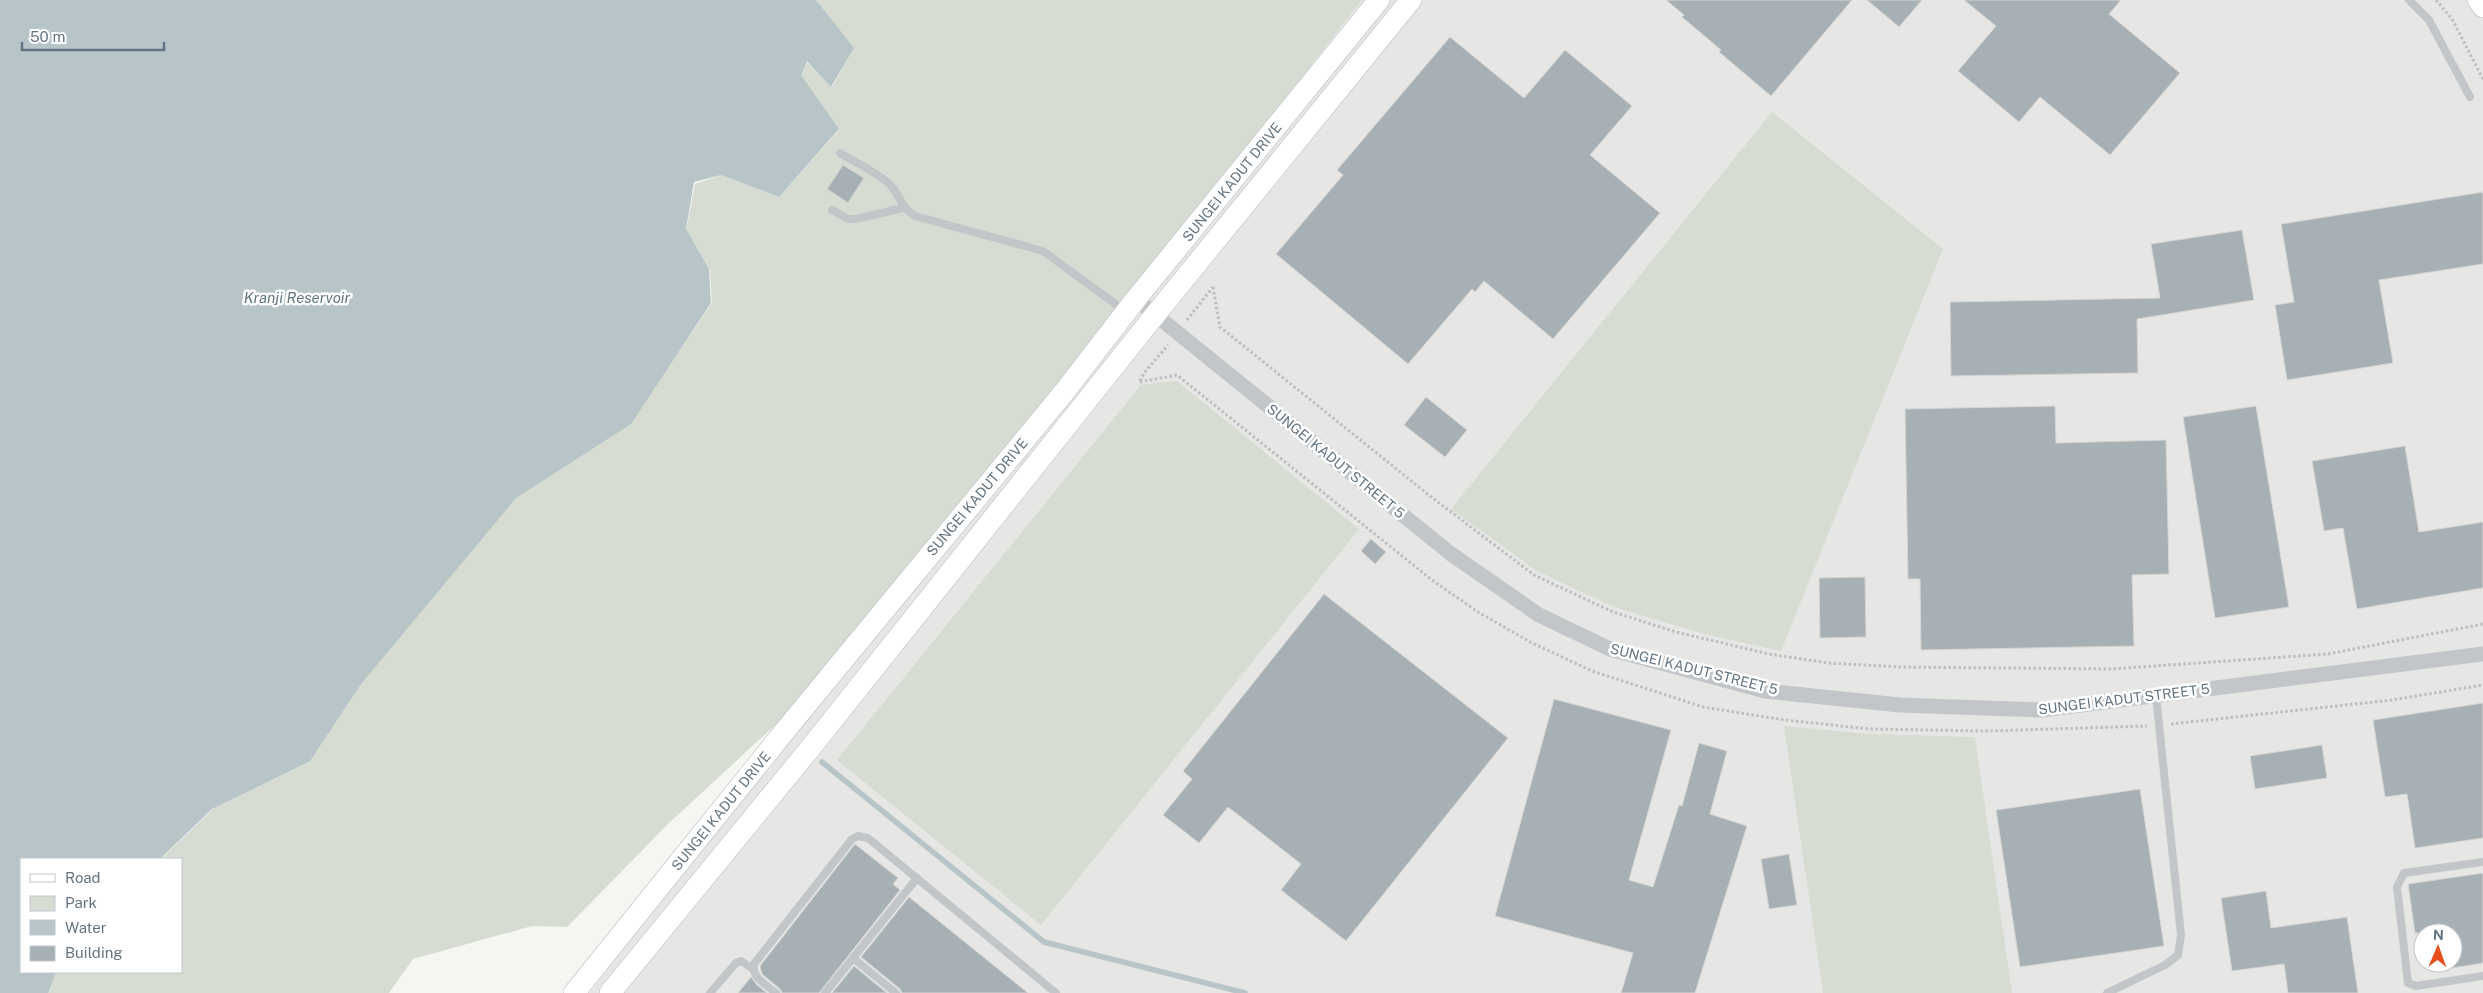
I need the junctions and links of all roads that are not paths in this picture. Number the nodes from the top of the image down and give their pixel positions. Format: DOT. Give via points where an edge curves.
graph roads {
  1 [pos="1378,0"];
  2 [pos="1411,0"];
  3 [pos="2409,0"];
  4 [pos="2478,0"];
  5 [pos="2483,7"];
  6 [pos="2470,97"];
  7 [pos="840,153"];
  8 [pos="903,208"];
  9 [pos="832,210"];
  10 [pos="1132,305"];
  11 [pos="1155,315"];
  12 [pos="2483,654"];
  13 [pos="2156,696"];
  14 [pos="2483,862"];
  15 [pos="917,878"];
  16 [pos="853,958"];
  17 [pos="753,969"];
  18 [pos="2483,976"];
  19 [pos="574,993"];
  20 [pos="610,993"];
  21 [pos="710,993"];
  22 [pos="776,993"];
  23 [pos="824,993"];
  24 [pos="896,993"];
  25 [pos="1056,993"];
  26 [pos="2107,993"];
  1 -- 10 [label="main road, SUNGEI KADUT DRIVE"];
  2 -- 11 [label="main road, SUNGEI KADUT DRIVE"];
  3 -- 6 [label="lane" via="2429,20"];
  4 -- 5 [label="main road"];
  7 -- 8 [label="lane" via="886,181 898,193"];
  8 -- 9 [label="lane" via="856,220"];
  8 -- 10 [label="lane" via="915,216 1042,251"];
  10 -- 11 [label="street, SUNGEI KADUT STREET 5"];
  10 -- 19 [label="main road, SUNGEI KADUT DRIVE" via="1066,391"];
  11 -- 13 [label="street, SUNGEI KADUT STREET 5" via="1452,554 1539,615 1610,649 1765,691 1900,705 2042,710"];
  11 -- 20 [label="main road, SUNGEI KADUT DRIVE" via="812,746"];
  12 -- 13 [label="street, SUNGEI KADUT STREET 5"];
  13 -- 26 [label="lane" via="2181,935 2178,955 2165,965"];
  14 -- 18 [label="lane" via="2404,873 2397,887 2408,983 2416,986"];
  15 -- 16 [label="lane"];
  15 -- 17 [label="lane" via="868,838 858,836 846,847"];
  15 -- 25 [label="lane"];
  16 -- 23 [label="lane"];
  16 -- 24 [label="lane"];
  17 -- 21 [label="lane" via="742,961 736,963"];
  17 -- 22 [label="lane" via="756,977"];
}
